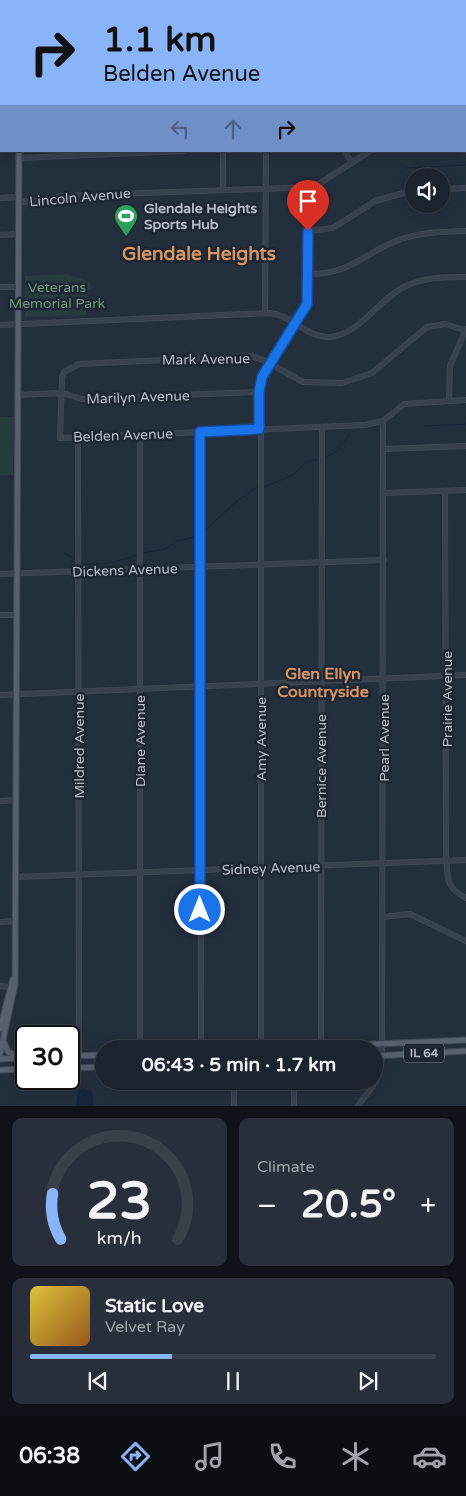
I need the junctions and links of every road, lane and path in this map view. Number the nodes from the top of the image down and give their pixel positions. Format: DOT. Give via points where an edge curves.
graph roads {
  1 [pos="18,152"];
  2 [pos="161,152"];
  3 [pos="223,152"];
  4 [pos="266,152"];
  5 [pos="346,152"];
  6 [pos="368,152"];
  7 [pos="18,158"];
  8 [pos="352,163"];
  9 [pos="266,187"];
  10 [pos="309,187"];
  11 [pos="466,188"];
  12 [pos="223,189"];
  13 [pos="450,189"];
  14 [pos="405,193"];
  15 [pos="0,198"];
  16 [pos="18,199"];
  17 [pos="308,231"];
  18 [pos="466,231"];
  19 [pos="18,234"];
  20 [pos="0,235"];
  21 [pos="308,274"];
  22 [pos="466,277"];
  23 [pos="0,287"];
  24 [pos="18,287"];
  25 [pos="265,313"];
  26 [pos="18,324"];
  27 [pos="0,325"];
  28 [pos="296,325"];
  29 [pos="466,330"];
  30 [pos="270,364"];
  31 [pos="259,392"];
  32 [pos="62,393"];
  33 [pos="17,394"];
  34 [pos="466,400"];
  35 [pos="449,402"];
  36 [pos="383,421"];
  37 [pos="322,427"];
  38 [pos="260,429"];
  39 [pos="200,432"];
  40 [pos="140,434"];
  41 [pos="78,437"];
  42 [pos="466,446"];
  43 [pos="384,449"];
  44 [pos="466,490"];
  45 [pos="446,491"];
  46 [pos="384,493"];
  47 [pos="384,560"];
  48 [pos="322,562"];
  49 [pos="261,565"];
  50 [pos="200,567"];
  51 [pos="140,569"];
  52 [pos="78,572"];
  53 [pos="0,574"];
  54 [pos="17,574"];
  55 [pos="0,615"];
  56 [pos="16,615"];
  57 [pos="466,675"];
  58 [pos="447,676"];
  59 [pos="384,679"];
  60 [pos="322,681"];
  61 [pos="261,684"];
  62 [pos="200,686"];
  63 [pos="140,689"];
  64 [pos="79,692"];
  65 [pos="0,694"];
  66 [pos="16,694"];
  67 [pos="16,800"];
  68 [pos="0,801"];
  69 [pos="466,860"];
  70 [pos="447,861"];
  71 [pos="384,863"];
  72 [pos="321,866"];
  73 [pos="261,868"];
  74 [pos="200,870"];
  75 [pos="140,873"];
  76 [pos="79,875"];
  77 [pos="15,877"];
  78 [pos="466,898"];
  79 [pos="383,917"];
  80 [pos="15,921"];
  81 [pos="0,922"];
  82 [pos="466,941"];
  83 [pos="14,978"];
  84 [pos="0,986"];
  85 [pos="10,987"];
  86 [pos="79,1025"];
  87 [pos="0,1029"];
  88 [pos="4,1039"];
  89 [pos="140,1040"];
  90 [pos="201,1040"];
  91 [pos="261,1040"];
  92 [pos="321,1040"];
  93 [pos="382,1040"];
  94 [pos="466,1040"];
  95 [pos="383,1044"];
  96 [pos="466,1051"];
  97 [pos="0,1054"];
  98 [pos="15,1054"];
  99 [pos="95,1055"];
  100 [pos="80,1056"];
  101 [pos="383,1056"];
  102 [pos="15,1058"];
  103 [pos="0,1059"];
  104 [pos="95,1067"];
  105 [pos="80,1068"];
  106 [pos="15,1069"];
  107 [pos="0,1070"];
  108 [pos="234,1090"];
  109 [pos="294,1090"];
  110 [pos="371,1090"];
  111 [pos="234,1106"];
  112 [pos="294,1106"];
  113 [pos="358,1106"];
  1 -- 7 [label="main road"];
  2 -- 7 [label="street"];
  3 -- 12 [label="street"];
  4 -- 9 [label="street"];
  5 -- 8 [label="street"];
  6 -- 8 [label="street, Lincoln Avenue"];
  7 -- 16 [label="main road"];
  8 -- 10 [label="street, Lincoln Avenue" via="316,187"];
  9 -- 10 [label="street, Lincoln Avenue"];
  9 -- 12 [label="street, Lincoln Avenue"];
  9 -- 25 [label="street"];
  10 -- 17 [label="street, Amy Avenue"];
  11 -- 13 [label="street"];
  12 -- 16 [label="street, Lincoln Avenue"];
  14 -- 17 [label="street" via="376,201 331,229"];
  15 -- 16 [label="street, Lincoln Avenue"];
  16 -- 19 [label="main road"];
  17 -- 21 [label="street, Amy Avenue"];
  18 -- 21 [label="street" via="412,236 386,245 343,270"];
  19 -- 20 [label="street"];
  19 -- 24 [label="main road"];
  21 -- 28 [label="street, Amy Avenue" via="307,304"];
  22 -- 28 [label="street" via="430,278 407,286 350,330 336,336 319,336"];
  23 -- 24 [label="street"];
  24 -- 26 [label="main road"];
  25 -- 26 [label="street"];
  25 -- 28 [label="street" via="278,314"];
  26 -- 27 [label="street"];
  26 -- 33 [label="main road"];
  28 -- 30 [label="street, Amy Avenue"];
  29 -- 30 [label="street, Mark Avenue" via="445,324 427,327 372,373 342,382 305,383"];
  29 -- 35 [label="street" via="450,366"];
  30 -- 31 [label="street, Amy Avenue" via="262,377"];
  30 -- 32 [label="street, Mark Avenue" via="251,356 85,363 64,372"];
  31 -- 32 [label="street, Marilyn Avenue" via="82,399"];
  31 -- 38 [label="street, Amy Avenue"];
  32 -- 33 [label="street, Marilyn Avenue"];
  32 -- 41 [label="street, Belden Avenue" via="60,438"];
  33 -- 54 [label="main road"];
  34 -- 35 [label="street, Belden Avenue"];
  35 -- 36 [label="street, Belden Avenue" via="404,404"];
  36 -- 37 [label="street, Belden Avenue"];
  36 -- 43 [label="street, Pearl Avenue"];
  37 -- 38 [label="street, Belden Avenue"];
  37 -- 48 [label="street, Bernice Avenue"];
  38 -- 39 [label="street, Belden Avenue"];
  38 -- 49 [label="street, Amy Avenue"];
  39 -- 40 [label="street, Belden Avenue"];
  39 -- 50 [label="street"];
  40 -- 41 [label="street, Belden Avenue"];
  40 -- 51 [label="street, Diane Avenue"];
  41 -- 52 [label="street, Mildred Avenue"];
  42 -- 43 [label="street"];
  43 -- 46 [label="street, Pearl Avenue"];
  44 -- 45 [label="street"];
  45 -- 46 [label="street"];
  45 -- 58 [label="street, Prairie Avenue"];
  46 -- 47 [label="street, Pearl Avenue"];
  47 -- 48 [label="street, Dickens Avenue"];
  47 -- 59 [label="street, Pearl Avenue"];
  48 -- 49 [label="street, Dickens Avenue"];
  48 -- 60 [label="street, Bernice Avenue"];
  49 -- 50 [label="street, Dickens Avenue"];
  49 -- 61 [label="street, Amy Avenue"];
  50 -- 51 [label="street, Dickens Avenue"];
  50 -- 62 [label="street"];
  51 -- 52 [label="street, Dickens Avenue"];
  51 -- 63 [label="street, Diane Avenue"];
  52 -- 54 [label="street, Dickens Avenue"];
  52 -- 64 [label="street, Mildred Avenue"];
  53 -- 54 [label="street, Dickens Avenue"];
  54 -- 56 [label="main road"];
  55 -- 56 [label="street"];
  56 -- 66 [label="main road"];
  57 -- 58 [label="street"];
  58 -- 59 [label="street"];
  58 -- 70 [label="street, Prairie Avenue"];
  59 -- 60 [label="street"];
  59 -- 71 [label="street, Pearl Avenue"];
  60 -- 61 [label="street"];
  60 -- 72 [label="street, Bernice Avenue"];
  61 -- 62 [label="street"];
  61 -- 73 [label="street, Amy Avenue"];
  62 -- 63 [label="street"];
  62 -- 74 [label="street"];
  63 -- 64 [label="street"];
  63 -- 75 [label="street, Diane Avenue"];
  64 -- 66 [label="street"];
  64 -- 76 [label="street, Mildred Avenue"];
  65 -- 66 [label="street"];
  66 -- 67 [label="main road"];
  67 -- 68 [label="street"];
  67 -- 77 [label="main road"];
  69 -- 70 [label="street, Sidney Avenue"];
  70 -- 71 [label="street, Sidney Avenue"];
  70 -- 78 [label="street, Prairie Avenue" via="449,884"];
  71 -- 72 [label="street, Sidney Avenue"];
  71 -- 79 [label="street, Pearl Avenue"];
  72 -- 73 [label="street, Sidney Avenue"];
  72 -- 92 [label="street, Bernice Avenue"];
  73 -- 74 [label="street, Sidney Avenue"];
  73 -- 91 [label="street, Amy Avenue"];
  74 -- 75 [label="street, Sidney Avenue"];
  74 -- 90 [label="street"];
  75 -- 76 [label="street, Sidney Avenue"];
  75 -- 89 [label="street, Diane Avenue"];
  76 -- 77 [label="street, Sidney Avenue"];
  76 -- 86 [label="street, Mildred Avenue"];
  77 -- 80 [label="main road"];
  79 -- 82 [label="street" via="410,914"];
  79 -- 93 [label="street, Pearl Avenue"];
  80 -- 81 [label="street"];
  80 -- 83 [label="main road"];
  83 -- 85 [label="main road"];
  83 -- 88 [label="main road"];
  84 -- 85 [label="street"];
  85 -- 87 [label="main road"];
  88 -- 97 [label="main road"];
  88 -- 98 [label="main road" via="8,1052"];
  94 -- 95 [label="main road, IL 64"];
  96 -- 101 [label="main road, IL 64"];
  99 -- 100 [label="main road"];
  102 -- 103 [label="main road"];
  104 -- 105 [label="main road"];
  106 -- 107 [label="main road"];
  108 -- 111 [label="street"];
  109 -- 112 [label="street"];
  110 -- 113 [label="street, Pearl Avenue"];
}
